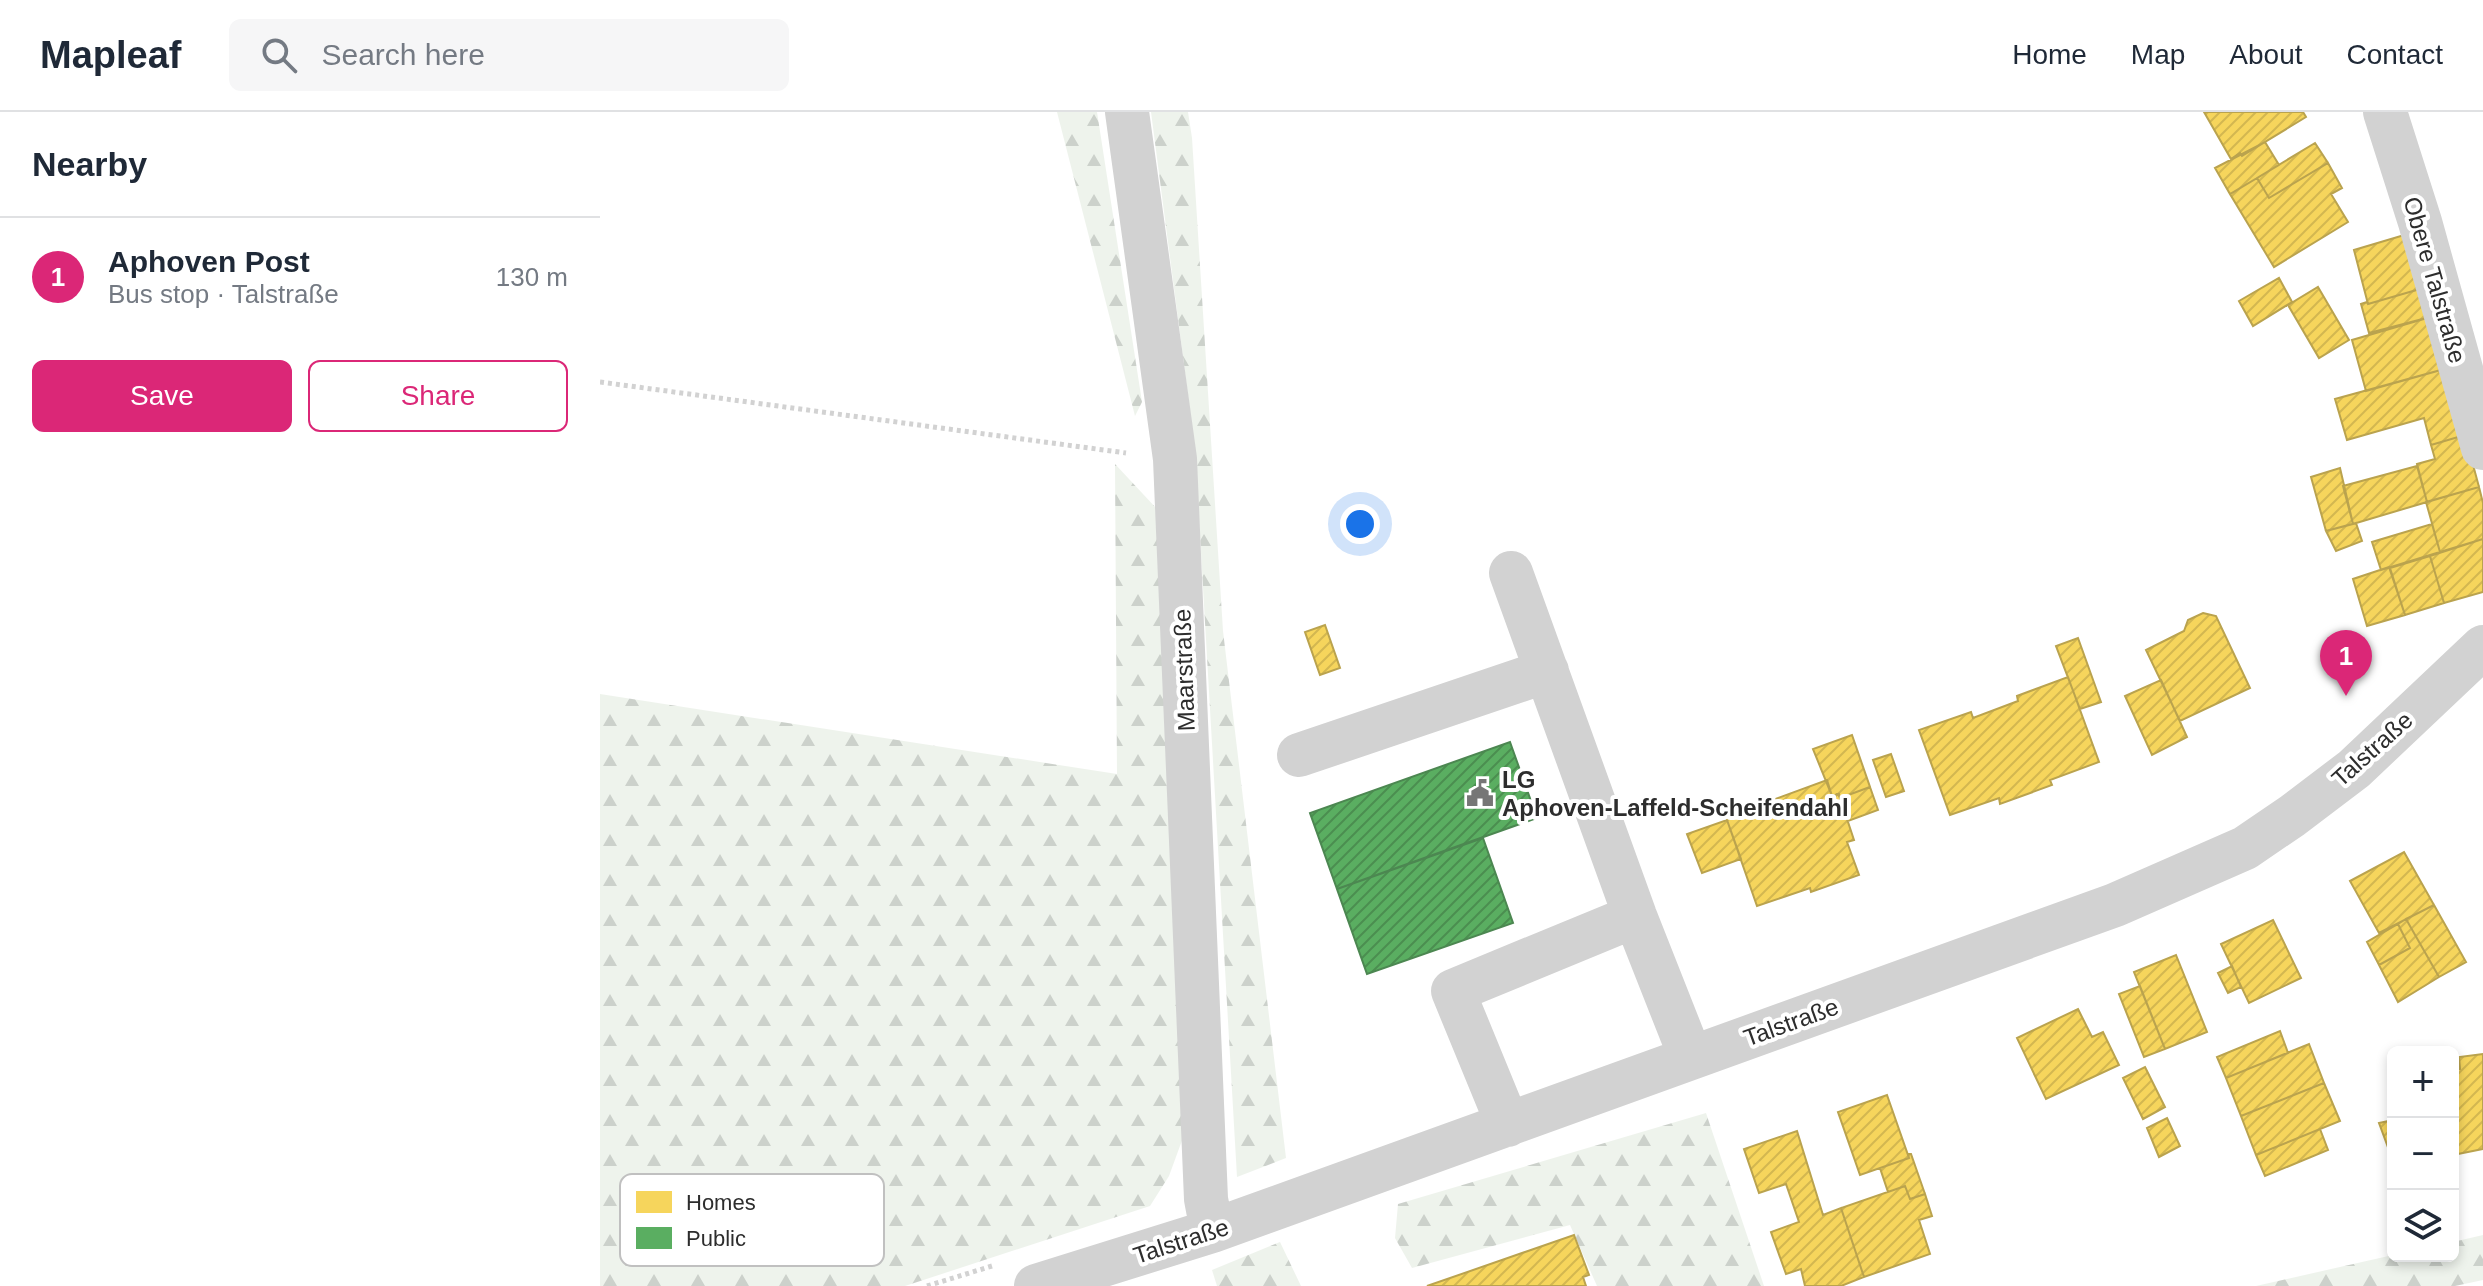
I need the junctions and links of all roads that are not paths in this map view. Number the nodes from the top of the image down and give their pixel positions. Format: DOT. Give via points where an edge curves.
graph roads {
  1 [pos="1127,112"];
  2 [pos="2385,112"];
  3 [pos="2483,448"];
  4 [pos="1511,573"];
  5 [pos="2483,647"];
  6 [pos="1547,671"];
  7 [pos="1299,755"];
  8 [pos="1635,916"];
  9 [pos="1691,1058"];
  10 [pos="1508,1125"];
  11 [pos="1212,1231"];
  12 [pos="1036,1286"];
  1 -- 11 [label="street, Maarstraße" via="1175,459 1206,1199"];
  2 -- 3 [label="street, Obere Talstraße"];
  4 -- 6 [label="street"];
  5 -- 9 [label="street, Talstraße" via="2354,769 2245,848 2115,905"];
  6 -- 7 [label="street"];
  6 -- 8 [label="street"];
  8 -- 9 [label="street"];
  8 -- 10 [label="street" via="1453,991"];
  9 -- 10 [label="street, Talstraße"];
  10 -- 11 [label="street, Talstraße"];
  11 -- 12 [label="street, Talstraße"];
}
